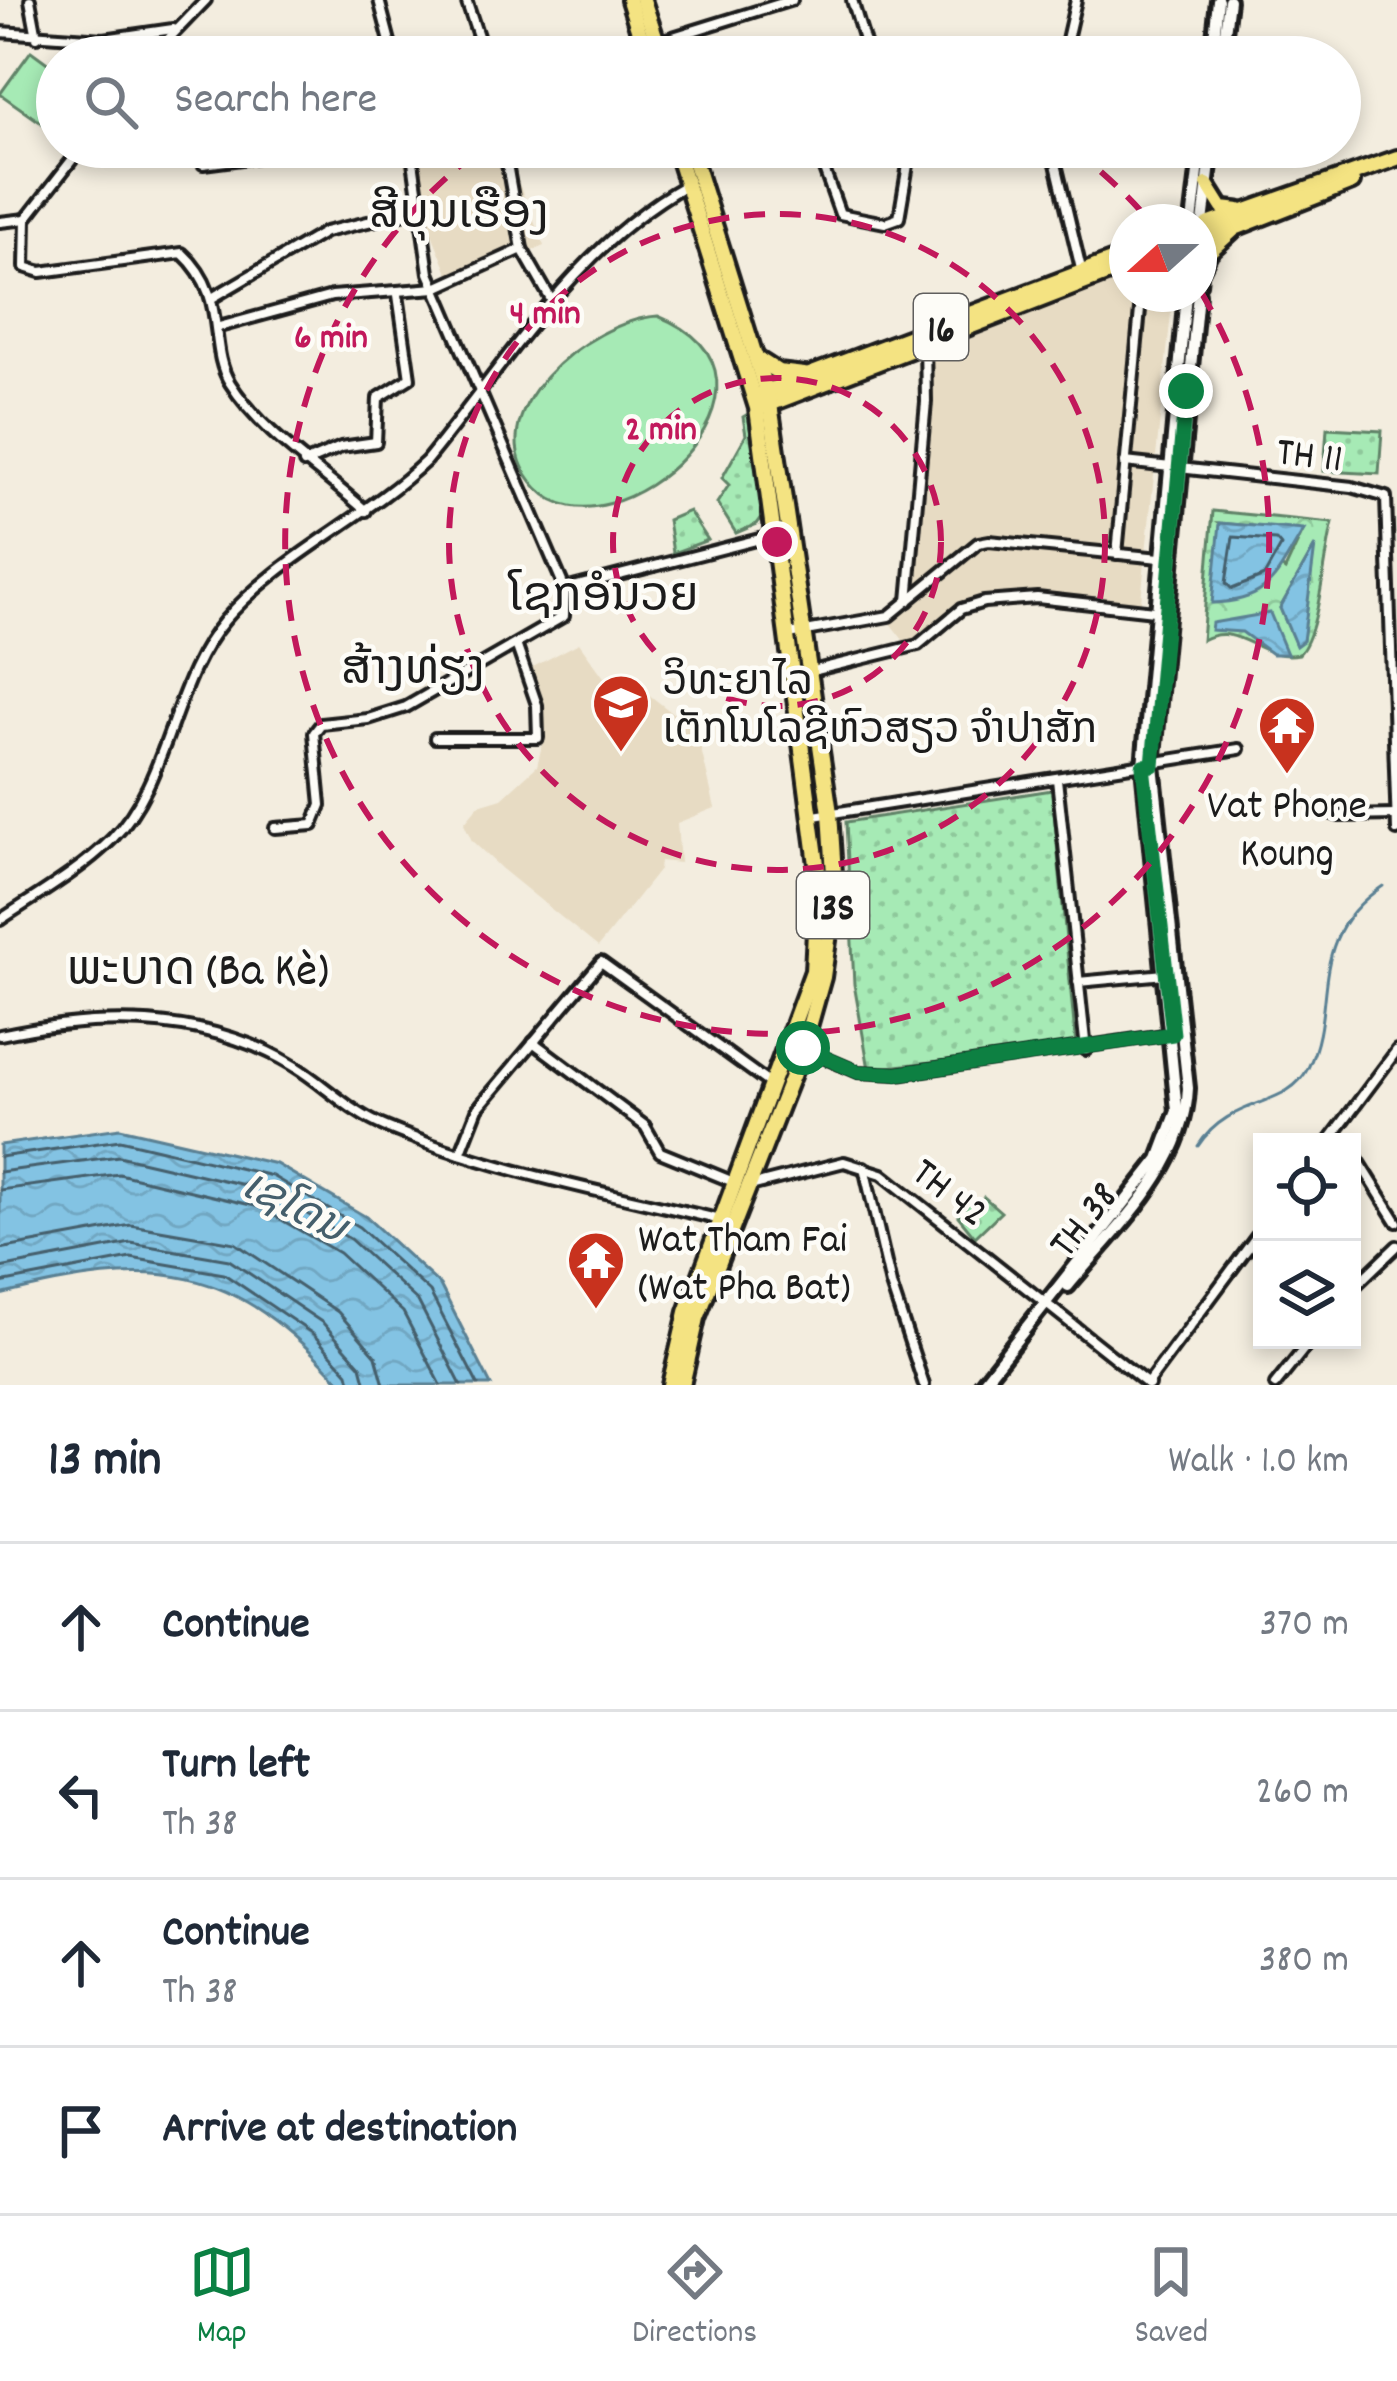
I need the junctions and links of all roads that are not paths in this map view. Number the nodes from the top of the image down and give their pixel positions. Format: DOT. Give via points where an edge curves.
graph roads {
  1 [pos="30,0"];
  2 [pos="206,0"];
  3 [pos="379,0"];
  4 [pos="466,0"];
  5 [pos="629,0"];
  6 [pos="643,0"];
  7 [pos="792,0"];
  8 [pos="852,0"];
  9 [pos="1076,0"];
  10 [pos="1219,0"];
  11 [pos="1229,0"];
  12 [pos="173,29"];
  13 [pos="0,32"];
  14 [pos="38,36"];
  15 [pos="125,36"];
  16 [pos="168,36"];
  17 [pos="388,36"];
  18 [pos="478,36"];
  19 [pos="643,36"];
  20 [pos="648,36"];
  21 [pos="696,36"];
  22 [pos="863,36"];
  23 [pos="1068,36"];
  24 [pos="1215,36"];
  25 [pos="1225,36"];
  26 [pos="36,37"];
  27 [pos="1397,161"];
  28 [pos="66,168"];
  29 [pos="413,168"];
  30 [pos="507,168"];
  31 [pos="691,168"];
  32 [pos="824,168"];
  33 [pos="907,168"];
  34 [pos="1057,168"];
  35 [pos="1202,168"];
  36 [pos="1210,168"];
  37 [pos="694,182"];
  38 [pos="1208,184"];
  39 [pos="1202,204"];
  40 [pos="1206,204"];
  41 [pos="1252,209"];
  42 [pos="419,210"];
  43 [pos="26,219"];
  44 [pos="0,222"];
  45 [pos="1243,224"];
  46 [pos="1217,225"];
  47 [pos="1217,229"];
  48 [pos="1217,243"];
  49 [pos="522,249"];
  50 [pos="1109,263"];
  51 [pos="1109,270"];
  52 [pos="1083,277"];
  53 [pos="436,288"];
  54 [pos="398,295"];
  55 [pos="212,298"];
  56 [pos="553,303"];
  57 [pos="1140,312"];
  58 [pos="1185,312"];
  59 [pos="1196,312"];
  60 [pos="219,327"];
  61 [pos="924,339"];
  62 [pos="756,358"];
  63 [pos="816,380"];
  64 [pos="480,395"];
  65 [pos="761,400"];
  66 [pos="775,434"];
  67 [pos="304,463"];
  68 [pos="1125,463"];
  69 [pos="1175,465"];
  70 [pos="366,511"];
  71 [pos="780,533"];
  72 [pos="1117,554"];
  73 [pos="1160,558"];
  74 [pos="566,590"];
  75 [pos="908,602"];
  76 [pos="1154,611"];
  77 [pos="795,633"];
  78 [pos="516,644"];
  79 [pos="808,672"];
  80 [pos="435,738"];
  81 [pos="1239,749"];
  82 [pos="1148,766"];
  83 [pos="1057,779"];
  84 [pos="1314,808"];
  85 [pos="822,815"];
  86 [pos="1396,815"];
  87 [pos="275,828"];
  88 [pos="1397,830"];
  89 [pos="0,920"];
  90 [pos="1166,974"];
  91 [pos="1078,982"];
  92 [pos="1173,1034"];
  93 [pos="0,1035"];
  94 [pos="533,1042"];
  95 [pos="803,1048"];
  96 [pos="1086,1050"];
  97 [pos="1397,1050"];
  98 [pos="781,1089"];
  99 [pos="1338,1129"];
  100 [pos="1335,1133"];
  101 [pos="1341,1133"];
  102 [pos="460,1154"];
  103 [pos="1361,1164"];
  104 [pos="863,1165"];
  105 [pos="744,1185"];
  106 [pos="1397,1222"];
  107 [pos="728,1223"];
  108 [pos="1253,1241"];
  109 [pos="1397,1246"];
  110 [pos="1361,1280"];
  111 [pos="1054,1299"];
  112 [pos="1305,1349"];
  113 [pos="679,1384"];
  114 [pos="924,1385"];
  115 [pos="981,1385"];
  116 [pos="1147,1385"];
  117 [pos="1275,1385"];
  1 -- 14 [label="street"];
  2 -- 12 [label="street"];
  3 -- 17 [label="street"];
  4 -- 18 [label="street"];
  5 -- 19 [label="highway"];
  6 -- 20 [label="highway"];
  7 -- 21 [label="street"];
  8 -- 22 [label="street"];
  9 -- 23 [label="street"];
  10 -- 24 [label="street"];
  11 -- 25 [label="street"];
  12 -- 15 [label="street"];
  12 -- 16 [label="street"];
  13 -- 26 [label="street"];
  27 -- 41 [label="highway"];
  27 -- 45 [label="highway"];
  28 -- 43 [label="street"];
  29 -- 42 [label="street"];
  30 -- 49 [label="street"];
  31 -- 37 [label="highway, 13S"];
  32 -- 33 [label="street" via="840,214 885,223 898,218"];
  34 -- 52 [label="street"];
  35 -- 39 [label="street"];
  36 -- 38 [label="street"];
  37 -- 56 [label="street" via="638,212"];
  37 -- 62 [label="highway, 13S"];
  37 -- 65 [label="highway, 13S"];
  38 -- 40 [label="street"];
  38 -- 41 [label="main road" via="1222,208"];
  41 -- 46 [label="highway"];
  42 -- 53 [label="street"];
  42 -- 55 [label="street" via="326,232"];
  43 -- 44 [label="street"];
  43 -- 55 [label="street" via="22,261 31,270 174,252 188,259"];
  45 -- 47 [label="highway"];
  45 -- 48 [label="main road"];
  49 -- 53 [label="street"];
  49 -- 56 [label="street"];
  50 -- 52 [label="highway, 16"];
  51 -- 52 [label="highway, 16"];
  52 -- 61 [label="highway, 16"];
  53 -- 54 [label="street"];
  53 -- 64 [label="street"];
  54 -- 60 [label="street" via="332,296"];
  54 -- 67 [label="street" via="410,378 378,398 376,442"];
  55 -- 60 [label="street"];
  56 -- 64 [label="street"];
  57 -- 68 [label="street"];
  58 -- 69 [label="street, TH 38"];
  59 -- 69 [label="street, TH 38"];
  60 -- 67 [label="street" via="231,385"];
  61 -- 63 [label="highway, 16"];
  61 -- 75 [label="street"];
  62 -- 63 [label="highway"];
  62 -- 65 [label="highway, 13S"];
  63 -- 65 [label="highway, 16"];
  63 -- 66 [label="highway" via="792,400"];
  64 -- 70 [label="street" via="426,461"];
  64 -- 74 [label="street"];
  65 -- 66 [label="highway, 13S"];
  65 -- 71 [label="highway, 13S"];
  66 -- 71 [label="highway, 13S"];
  67 -- 70 [label="street"];
  68 -- 69 [label="street, TH 11"];
  68 -- 72 [label="street"];
  69 -- 73 [label="street, TH 38"];
  69 -- 82 [label="street, TH 38"];
  69 -- 86 [label="street, TH 11" via="1386,497"];
  70 -- 89 [label="street" via="225,620 112,839"];
  71 -- 74 [label="street"];
  71 -- 77 [label="highway, 13S"];
  72 -- 73 [label="street"];
  72 -- 75 [label="street" via="978,543"];
  73 -- 76 [label="street, TH 38"];
  74 -- 78 [label="street" via="562,619"];
  75 -- 77 [label="street" via="880,619"];
  76 -- 79 [label="street" via="1037,598 984,602 961,609 918,645"];
  76 -- 82 [label="street, TH 38"];
  77 -- 79 [label="highway, 13S"];
  77 -- 85 [label="highway, 13S"];
  78 -- 80 [label="street" via="537,705 538,738"];
  78 -- 87 [label="street" via="406,706 321,724 314,733 322,805 314,825"];
  79 -- 85 [label="highway, 13S"];
  81 -- 82 [label="street"];
  82 -- 83 [label="street"];
  82 -- 90 [label="street, TH 38"];
  82 -- 111 [label="street, TH 38" via="1184,1049 1185,1122 1166,1163"];
  83 -- 85 [label="street"];
  83 -- 91 [label="street"];
  84 -- 86 [label="street"];
  85 -- 95 [label="highway, 13S" via="835,889"];
  85 -- 98 [label="highway, 13S" via="813,970"];
  86 -- 88 [label="street, TH 11"];
  90 -- 91 [label="street"];
  90 -- 92 [label="street, TH 38"];
  91 -- 96 [label="street"];
  92 -- 96 [label="street"];
  92 -- 111 [label="street, TH 38" via="1179,1094 1171,1135"];
  93 -- 102 [label="street" via="77,1021 173,1025 269,1054 381,1125"];
  94 -- 98 [label="street" via="604,961"];
  94 -- 102 [label="street" via="478,1108"];
  94 -- 105 [label="street" via="645,1126 660,1151"];
  95 -- 96 [label="street" via="858,1072 897,1074"];
  95 -- 98 [label="highway, 13S"];
  97 -- 99 [label="street"];
  98 -- 105 [label="highway, 13S"];
  99 -- 100 [label="street"];
  99 -- 101 [label="street"];
  102 -- 107 [label="street"];
  103 -- 106 [label="street"];
  104 -- 105 [label="street, TH 42" via="807,1168"];
  104 -- 111 [label="street, TH 42"];
  104 -- 114 [label="street"];
  105 -- 107 [label="highway, 13S"];
  107 -- 113 [label="highway, 13S"];
  108 -- 116 [label="street"];
  109 -- 110 [label="street"];
  111 -- 115 [label="street, TH 38"];
  111 -- 116 [label="street, TH 42"];
  112 -- 117 [label="street"];
}
